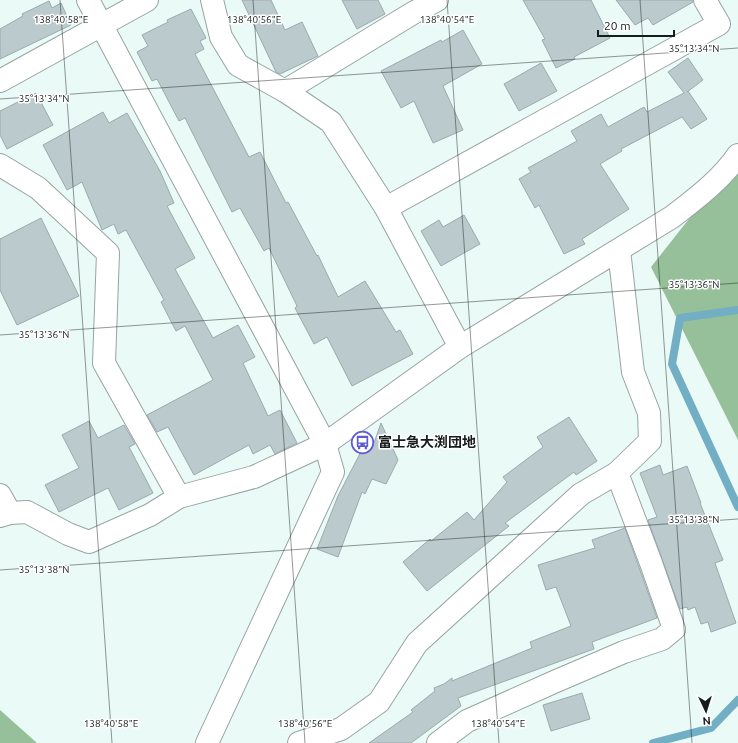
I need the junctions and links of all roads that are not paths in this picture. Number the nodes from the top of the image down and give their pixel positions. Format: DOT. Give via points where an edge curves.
graph roads {
  1 [pos="88,0"];
  2 [pos="147,0"];
  3 [pos="212,0"];
  4 [pos="437,0"];
  5 [pos="705,0"];
  6 [pos="409,7"];
  7 [pos="101,24"];
  8 [pos="0,81"];
  9 [pos="285,91"];
  10 [pos="738,155"];
  11 [pos="0,165"];
  12 [pos="386,208"];
  13 [pos="618,250"];
  14 [pos="460,347"];
  15 [pos="325,444"];
  16 [pos="617,473"];
  17 [pos="179,497"];
  18 [pos="3,508"];
  19 [pos="207,743"];
  20 [pos="299,743"];
  21 [pos="438,743"];
  1 -- 7 [label="street"];
  2 -- 7 [label="street"];
  3 -- 9 [label="street" via="221,37 238,65"];
  4 -- 6 [label="street"];
  5 -- 12 [label="street" via="719,24"];
  6 -- 9 [label="street"];
  7 -- 8 [label="street"];
  7 -- 15 [label="street"];
  9 -- 12 [label="street" via="331,122"];
  10 -- 13 [label="street" via="728,169 672,217"];
  11 -- 17 [label="street" via="38,188 108,253 104,363"];
  12 -- 14 [label="street"];
  13 -- 14 [label="street"];
  13 -- 16 [label="street" via="633,372 649,413 650,441"];
  14 -- 15 [label="street"];
  15 -- 17 [label="street" via="254,477"];
  15 -- 19 [label="street" via="333,472"];
  16 -- 20 [label="street" via="581,494 417,643 379,702 341,729"];
  16 -- 21 [label="street" via="674,629 662,639 610,658 467,721"];
  17 -- 18 [label="street" via="150,514 89,542 27,512"];
}
